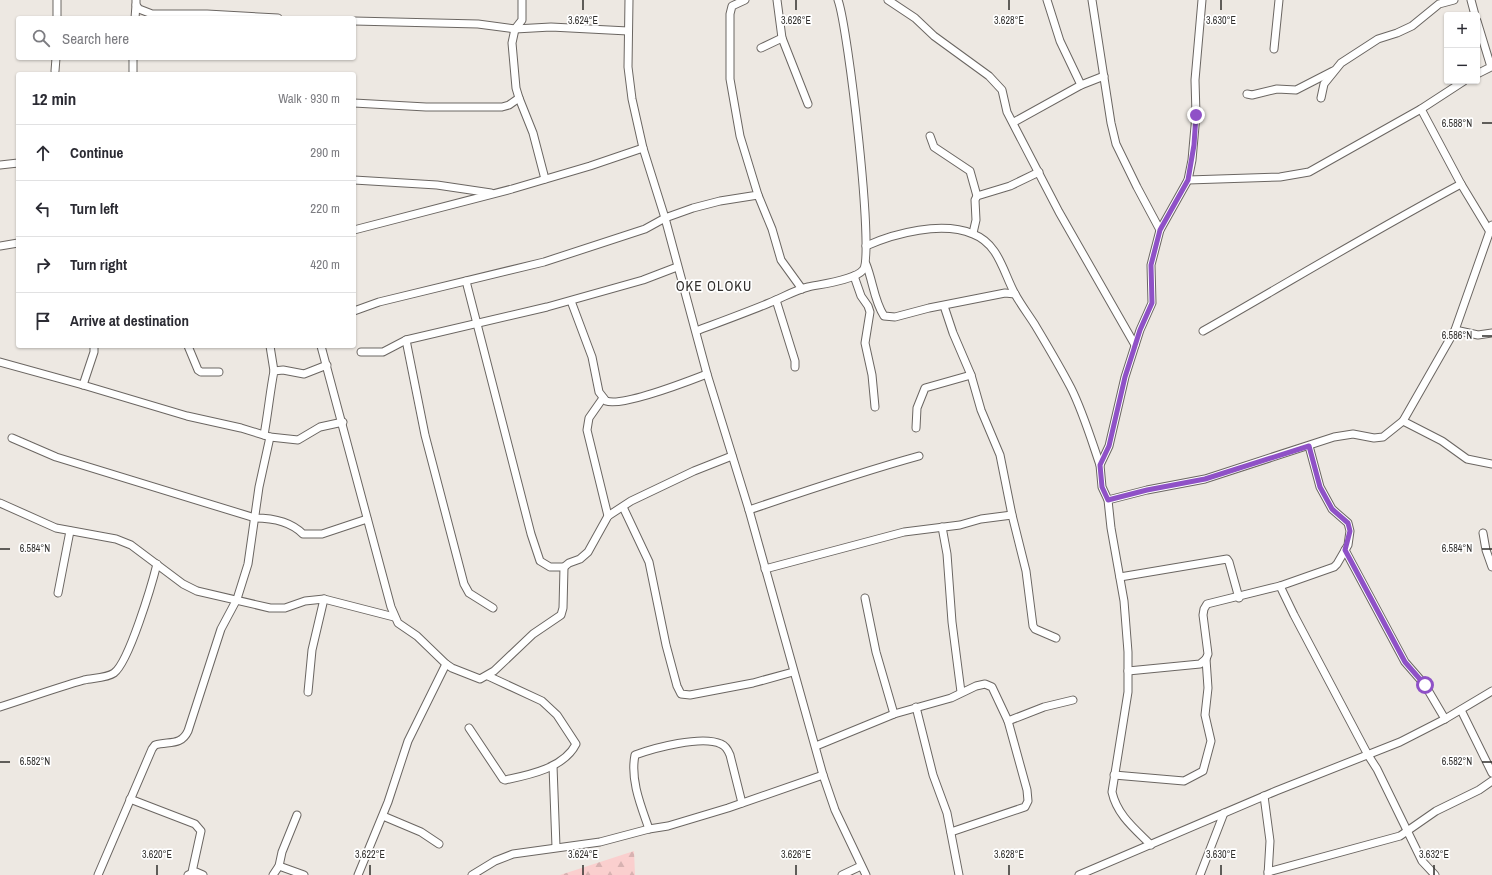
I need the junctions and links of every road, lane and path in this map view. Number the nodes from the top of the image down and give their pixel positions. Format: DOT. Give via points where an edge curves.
graph roads {
  1 [pos="57,0"];
  2 [pos="522,0"];
  3 [pos="629,0"];
  4 [pos="745,0"];
  5 [pos="777,0"];
  6 [pos="838,0"];
  7 [pos="888,0"];
  8 [pos="1047,0"];
  9 [pos="1092,0"];
  10 [pos="1202,0"];
  11 [pos="1279,0"];
  12 [pos="1454,0"];
  13 [pos="1471,0"];
  14 [pos="136,3"];
  15 [pos="1474,12"];
  16 [pos="57,16"];
  17 [pos="135,16"];
  18 [pos="243,16"];
  19 [pos="356,21"];
  20 [pos="515,29"];
  21 [pos="1480,31"];
  22 [pos="628,32"];
  23 [pos="782,38"];
  24 [pos="761,48"];
  25 [pos="1274,49"];
  26 [pos="56,60"];
  27 [pos="133,60"];
  28 [pos="1491,69"];
  29 [pos="1335,70"];
  30 [pos="55,71"];
  31 [pos="133,72"];
  32 [pos="1480,73"];
  33 [pos="1104,76"];
  34 [pos="1459,84"];
  35 [pos="1081,85"];
  36 [pos="1247,94"];
  37 [pos="519,98"];
  38 [pos="1322,98"];
  39 [pos="356,103"];
  40 [pos="808,104"];
  41 [pos="1421,109"];
  42 [pos="1014,122"];
  43 [pos="930,136"];
  44 [pos="643,148"];
  45 [pos="16,163"];
  46 [pos="0,166"];
  47 [pos="1039,172"];
  48 [pos="356,180"];
  49 [pos="545,180"];
  50 [pos="1188,180"];
  51 [pos="1461,184"];
  52 [pos="494,194"];
  53 [pos="758,195"];
  54 [pos="977,196"];
  55 [pos="665,218"];
  56 [pos="1491,228"];
  57 [pos="356,229"];
  58 [pos="1160,230"];
  59 [pos="973,233"];
  60 [pos="16,243"];
  61 [pos="0,246"];
  62 [pos="866,246"];
  63 [pos="866,264"];
  64 [pos="677,267"];
  65 [pos="854,276"];
  66 [pos="466,281"];
  67 [pos="802,288"];
  68 [pos="1015,294"];
  69 [pos="776,300"];
  70 [pos="571,301"];
  71 [pos="944,306"];
  72 [pos="356,310"];
  73 [pos="477,323"];
  74 [pos="1455,330"];
  75 [pos="696,331"];
  76 [pos="1203,331"];
  77 [pos="1492,333"];
  78 [pos="406,340"];
  79 [pos="1135,345"];
  80 [pos="94,348"];
  81 [pos="189,348"];
  82 [pos="270,348"];
  83 [pos="322,348"];
  84 [pos="361,352"];
  85 [pos="0,362"];
  86 [pos="327,365"];
  87 [pos="795,367"];
  88 [pos="274,371"];
  89 [pos="219,372"];
  90 [pos="707,374"];
  91 [pos="971,375"];
  92 [pos="83,385"];
  93 [pos="603,398"];
  94 [pos="875,407"];
  95 [pos="1403,421"];
  96 [pos="343,422"];
  97 [pos="916,428"];
  98 [pos="267,436"];
  99 [pos="12,438"];
  100 [pos="1309,446"];
  101 [pos="732,456"];
  102 [pos="918,456"];
  103 [pos="1492,464"];
  104 [pos="1100,465"];
  105 [pos="1108,500"];
  106 [pos="1,505"];
  107 [pos="623,507"];
  108 [pos="749,510"];
  109 [pos="1012,515"];
  110 [pos="608,516"];
  111 [pos="255,518"];
  112 [pos="367,519"];
  113 [pos="942,527"];
  114 [pos="70,531"];
  115 [pos="1483,533"];
  116 [pos="1345,550"];
  117 [pos="157,564"];
  118 [pos="564,567"];
  119 [pos="1492,567"];
  120 [pos="765,568"];
  121 [pos="1120,577"];
  122 [pos="1280,586"];
  123 [pos="58,593"];
  124 [pos="865,598"];
  125 [pos="1239,598"];
  126 [pos="324,599"];
  127 [pos="237,600"];
  128 [pos="493,608"];
  129 [pos="394,617"];
  130 [pos="1056,638"];
  131 [pos="1206,659"];
  132 [pos="446,664"];
  133 [pos="1128,671"];
  134 [pos="793,672"];
  135 [pos="488,676"];
  136 [pos="1492,691"];
  137 [pos="308,692"];
  138 [pos="961,692"];
  139 [pos="1074,700"];
  140 [pos="0,707"];
  141 [pos="916,707"];
  142 [pos="1461,710"];
  143 [pos="894,714"];
  144 [pos="1445,719"];
  145 [pos="1008,721"];
  146 [pos="469,728"];
  147 [pos="816,746"];
  148 [pos="1368,755"];
  149 [pos="553,766"];
  150 [pos="1492,773"];
  151 [pos="823,775"];
  152 [pos="1114,775"];
  153 [pos="1492,781"];
  154 [pos="1264,796"];
  155 [pos="130,799"];
  156 [pos="742,803"];
  157 [pos="1224,813"];
  158 [pos="297,815"];
  159 [pos="383,816"];
  160 [pos="649,829"];
  161 [pos="1407,831"];
  162 [pos="951,832"];
  163 [pos="439,844"];
  164 [pos="1152,845"];
  165 [pos="556,847"];
  166 [pos="279,866"];
  167 [pos="861,866"];
  168 [pos="1268,873"];
  169 [pos="190,874"];
  170 [pos="98,875"];
  171 [pos="203,875"];
  172 [pos="273,875"];
  173 [pos="304,875"];
  174 [pos="358,875"];
  175 [pos="472,875"];
  176 [pos="842,875"];
  177 [pos="866,875"];
  178 [pos="959,875"];
  179 [pos="1079,875"];
  180 [pos="1200,875"];
  181 [pos="1435,875"];
  1 -- 16 [label="street"];
  2 -- 20 [label="street" via="522,20"];
  3 -- 22 [label="street"];
  4 -- 53 [label="street" via="732,6 730,14 730,79 740,136"];
  5 -- 23 [label="street"];
  6 -- 62 [label="street" via="860,137"];
  7 -- 42 [label="street" via="919,21 934,36 998,85 1007,112"];
  8 -- 35 [label="street" via="1060,41"];
  9 -- 33 [label="street"];
  10 -- 50 [label="street" via="1195,80 1194,145"];
  11 -- 25 [label="street"];
  12 -- 29 [label="street" via="1439,4 1412,26 1378,39 1341,63"];
  13 -- 15 [label="street"];
  14 -- 17 [label="street"];
  14 -- 18 [label="street" via="144,12 152,14"];
  19 -- 20 [label="street" via="478,24"];
  20 -- 22 [label="street" via="551,27"];
  20 -- 37 [label="street" via="512,42"];
  21 -- 28 [label="street"];
  22 -- 44 [label="street" via="628,67"];
  23 -- 24 [label="street"];
  23 -- 40 [label="street"];
  26 -- 30 [label="street"];
  27 -- 31 [label="street"];
  28 -- 32 [label="street"];
  29 -- 36 [label="street" via="1296,90 1277,89"];
  29 -- 38 [label="street" via="1324,84"];
  33 -- 35 [label="street"];
  33 -- 58 [label="street" via="1116,144"];
  34 -- 41 [label="street"];
  35 -- 42 [label="street"];
  37 -- 39 [label="street" via="502,107"];
  37 -- 49 [label="street" via="533,132"];
  41 -- 50 [label="street" via="1309,172 1280,177"];
  41 -- 51 [label="street"];
  42 -- 47 [label="street"];
  43 -- 54 [label="street" via="934,147 970,171"];
  44 -- 49 [label="street"];
  44 -- 55 [label="street"];
  45 -- 46 [label="street"];
  47 -- 54 [label="street" via="1010,186"];
  47 -- 79 [label="street"];
  48 -- 52 [label="street" via="437,185"];
  49 -- 52 [label="street"];
  50 -- 58 [label="street"];
  51 -- 56 [label="street"];
  51 -- 76 [label="street" via="1374,230 1307,272"];
  52 -- 57 [label="street"];
  53 -- 55 [label="street" via="720,201"];
  53 -- 67 [label="street" via="782,260"];
  54 -- 59 [label="street"];
  55 -- 64 [label="street"];
  55 -- 66 [label="street" via="646,229 592,247"];
  56 -- 74 [label="street"];
  58 -- 79 [label="street" via="1151,265 1152,303"];
  59 -- 62 [label="street" via="944,228 930,229 882,239"];
  59 -- 68 [label="street" via="995,252"];
  60 -- 61 [label="street"];
  62 -- 63 [label="street"];
  63 -- 65 [label="street" via="862,271"];
  63 -- 71 [label="street" via="879,308 884,316 895,317"];
  64 -- 70 [label="street"];
  64 -- 75 [label="street"];
  65 -- 67 [label="street"];
  65 -- 94 [label="street" via="870,312 865,343"];
  66 -- 72 [label="street" via="379,302"];
  66 -- 73 [label="street"];
  67 -- 69 [label="street"];
  68 -- 71 [label="street" via="1004,293"];
  68 -- 104 [label="street" via="1071,389"];
  69 -- 75 [label="street"];
  69 -- 87 [label="street"];
  70 -- 73 [label="street"];
  70 -- 93 [label="street" via="592,356 599,392"];
  71 -- 91 [label="street"];
  73 -- 78 [label="street"];
  73 -- 118 [label="street" via="538,556 550,567"];
  74 -- 77 [label="street" via="1478,335"];
  74 -- 95 [label="street"];
  75 -- 90 [label="street"];
  78 -- 84 [label="street" via="383,352"];
  78 -- 128 [label="street" via="426,441 464,584 469,593"];
  79 -- 104 [label="street" via="1118,403 1109,446"];
  80 -- 92 [label="street"];
  81 -- 89 [label="street" via="198,370"];
  82 -- 88 [label="street"];
  83 -- 86 [label="street"];
  85 -- 92 [label="street"];
  86 -- 88 [label="street" via="304,374"];
  86 -- 96 [label="street"];
  88 -- 98 [label="street"];
  90 -- 93 [label="street" via="637,398 610,402"];
  90 -- 101 [label="street"];
  91 -- 97 [label="street" via="925,388 917,408"];
  91 -- 109 [label="street" via="981,410 1000,455"];
  92 -- 98 [label="street" via="187,416"];
  93 -- 110 [label="street" via="588,418 587,430"];
  95 -- 100 [label="street" via="1383,437 1344,435"];
  95 -- 103 [label="street" via="1442,441 1467,459"];
  96 -- 98 [label="street" via="320,427 298,440"];
  96 -- 112 [label="street"];
  98 -- 111 [label="street"];
  99 -- 111 [label="street" via="56,457"];
  100 -- 105 [label="street" via="1205,479"];
  100 -- 116 [label="street" via="1320,487 1332,509 1348,523 1350,531"];
  101 -- 107 [label="street" via="694,470"];
  101 -- 108 [label="street"];
  102 -- 108 [label="street" via="864,471"];
  104 -- 105 [label="street" via="1102,487"];
  105 -- 121 [label="street"];
  106 -- 114 [label="street" via="56,528"];
  107 -- 110 [label="street"];
  107 -- 134 [label="street" via="649,562 666,645 681,694 690,696"];
  108 -- 120 [label="street"];
  109 -- 113 [label="street"];
  109 -- 130 [label="street" via="1026,571 1033,626"];
  110 -- 118 [label="street" via="588,552"];
  111 -- 112 [label="street" via="266,518 293,526 303,534 313,536"];
  111 -- 127 [label="street" via="248,564"];
  112 -- 129 [label="street"];
  113 -- 120 [label="street" via="904,532"];
  113 -- 138 [label="street"];
  114 -- 117 [label="street" via="116,539 131,545"];
  114 -- 123 [label="street"];
  115 -- 119 [label="street"];
  116 -- 122 [label="street" via="1334,567"];
  116 -- 144 [label="street" via="1405,662 1425,685"];
  117 -- 127 [label="street" via="198,592"];
  117 -- 140 [label="street" via="139,624 124,660 113,674 84,680"];
  118 -- 135 [label="street" via="561,615 533,634"];
  120 -- 134 [label="street"];
  121 -- 125 [label="street" via="1227,559"];
  121 -- 133 [label="street"];
  122 -- 125 [label="street"];
  122 -- 148 [label="street"];
  124 -- 143 [label="street" via="876,652"];
  125 -- 131 [label="street" via="1218,600 1207,604 1204,609 1208,654"];
  126 -- 127 [label="street" via="276,608"];
  126 -- 129 [label="street"];
  126 -- 137 [label="street" via="312,650"];
  127 -- 155 [label="street" via="221,629 185,738 173,743 156,744"];
  129 -- 132 [label="street"];
  131 -- 133 [label="street" via="1200,664"];
  131 -- 152 [label="street" via="1208,688 1205,715 1212,741 1203,771 1184,781"];
  132 -- 135 [label="street" via="480,679"];
  132 -- 159 [label="street" via="408,741"];
  133 -- 152 [label="street" via="1128,692"];
  134 -- 147 [label="street"];
  135 -- 149 [label="street" via="542,701 557,715 576,744 573,750"];
  136 -- 142 [label="street"];
  138 -- 141 [label="street" via="951,698"];
  138 -- 145 [label="street" via="986,684 992,687"];
  139 -- 145 [label="street" via="1044,707"];
  141 -- 143 [label="street"];
  141 -- 162 [label="street"];
  142 -- 144 [label="street"];
  142 -- 150 [label="street"];
  143 -- 147 [label="street"];
  144 -- 148 [label="street"];
  145 -- 162 [label="street" via="1027,790 1028,801 1025,807"];
  146 -- 149 [label="street" via="503,779"];
  147 -- 151 [label="street"];
  148 -- 154 [label="street"];
  148 -- 161 [label="street" via="1378,769"];
  149 -- 165 [label="street"];
  151 -- 156 [label="street"];
  151 -- 167 [label="street" via="835,810"];
  152 -- 164 [label="street" via="1114,803"];
  153 -- 161 [label="street" via="1436,811"];
  154 -- 157 [label="street"];
  154 -- 168 [label="street" via="1270,841"];
  155 -- 169 [label="street" via="195,824 201,831"];
  155 -- 170 [label="street"];
  156 -- 160 [label="street" via="689,820"];
  156 -- 160 [label="street" via="730,755 722,744 698,740 647,750 635,756 632,770 640,805"];
  157 -- 164 [label="street"];
  157 -- 180 [label="street"];
  158 -- 166 [label="street"];
  159 -- 163 [label="street" via="421,832"];
  159 -- 174 [label="street"];
  160 -- 165 [label="street" via="600,842"];
  161 -- 168 [label="street" via="1400,836"];
  161 -- 181 [label="street" via="1422,861"];
  162 -- 178 [label="street"];
  164 -- 179 [label="street"];
  165 -- 175 [label="street" via="513,854"];
  166 -- 172 [label="street"];
  166 -- 173 [label="street"];
  167 -- 176 [label="street"];
  167 -- 177 [label="street"];
  169 -- 171 [label="street"];
}
